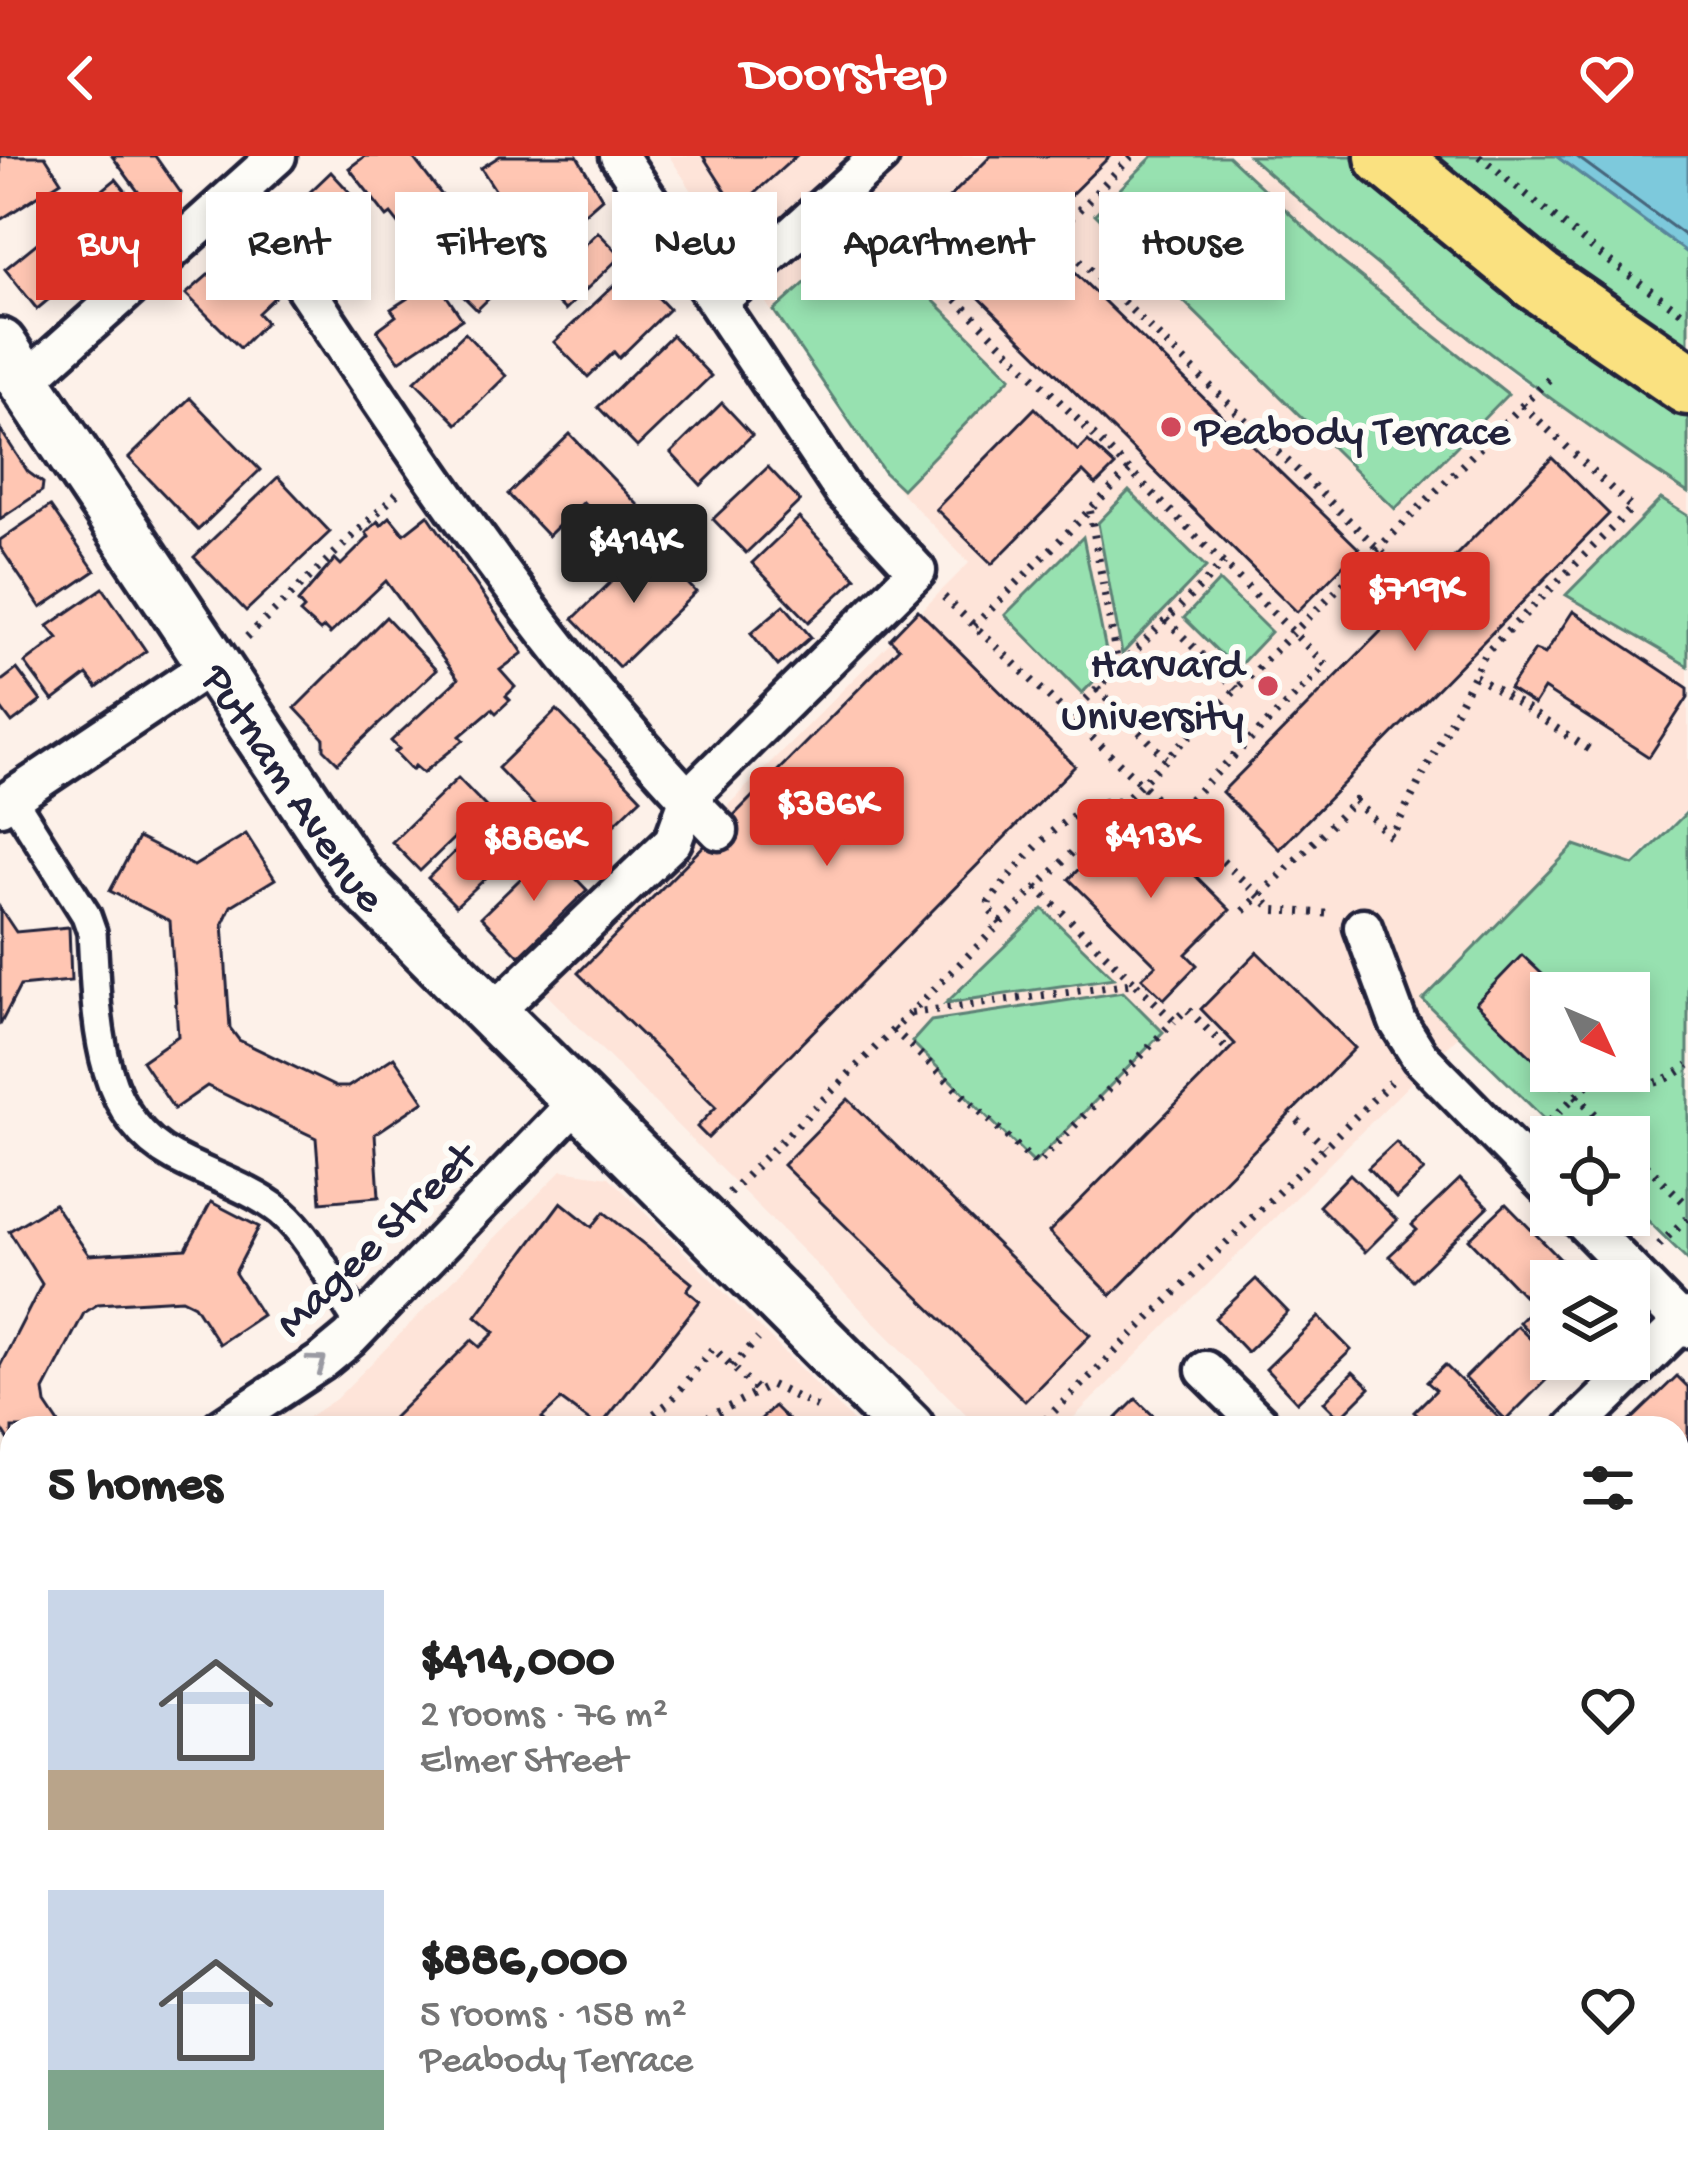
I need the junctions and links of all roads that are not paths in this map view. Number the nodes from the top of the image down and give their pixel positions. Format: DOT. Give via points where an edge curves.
graph roads {
  1 [pos="277,156"];
  2 [pos="619,156"];
  3 [pos="880,156"];
  4 [pos="1386,156"];
  5 [pos="240,190"];
  6 [pos="718,302"];
  7 [pos="12,364"];
  8 [pos="1688,384"];
  9 [pos="229,651"];
  10 [pos="688,800"];
  11 [pos="6,802"];
  12 [pos="719,831"];
  13 [pos="1363,927"];
  14 [pos="494,1012"];
  15 [pos="579,1100"];
  16 [pos="1530,1172"];
  17 [pos="1597,1236"];
  18 [pos="1686,1323"];
  19 [pos="361,1326"];
  20 [pos="1205,1370"];
  21 [pos="239,1416"];
  22 [pos="896,1416"];
  23 [pos="1252,1416"];
  24 [pos="1587,1416"];
  1 -- 5 [label="street"];
  2 -- 6 [label="street"];
  3 -- 6 [label="street"];
  4 -- 8 [label="highway" via="1537,280"];
  5 -- 7 [label="street"];
  5 -- 10 [label="street" via="563,654"];
  6 -- 10 [label="street" via="843,490 917,571"];
  7 -- 9 [label="main road, Putnam Avenue"];
  9 -- 11 [label="street"];
  9 -- 14 [label="main road, Putnam Avenue" via="356,878"];
  10 -- 12 [label="street"];
  10 -- 14 [label="street" via="673,841"];
  11 -- 19 [label="street" via="86,915 102,1055 137,1127 163,1151 276,1208"];
  13 -- 16 [label="street" via="1409,1066"];
  14 -- 15 [label="main road, Putnam Avenue"];
  15 -- 19 [label="street, Magee Street"];
  15 -- 22 [label="main road, Putnam Avenue"];
  17 -- 18 [label="street"];
  18 -- 24 [label="street"];
  21 -- 19 [label="street, Magee Street, one-way"];
  20 -- 23 [label="street"];
}
